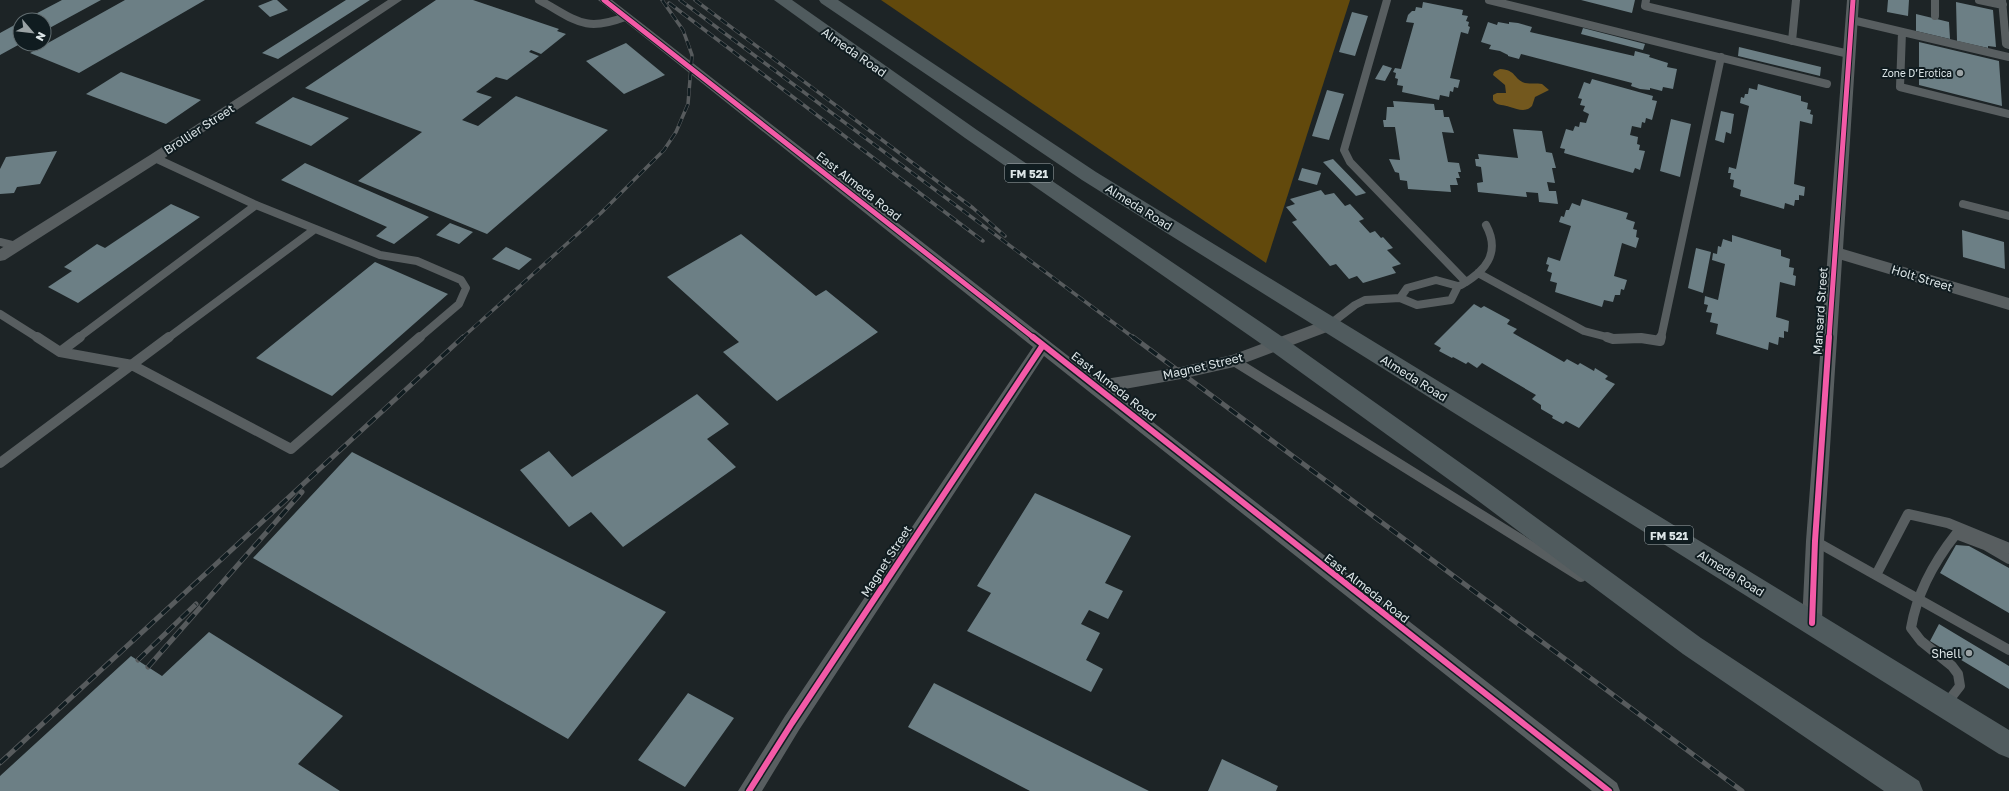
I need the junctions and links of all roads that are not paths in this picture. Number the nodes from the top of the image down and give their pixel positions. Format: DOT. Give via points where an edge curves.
graph roads {
  1 [pos="396,0"];
  2 [pos="539,0"];
  3 [pos="604,0"];
  4 [pos="782,0"];
  5 [pos="827,0"];
  6 [pos="1387,0"];
  7 [pos="1489,0"];
  8 [pos="1646,0"];
  9 [pos="1796,0"];
  10 [pos="1853,0"];
  11 [pos="1935,0"];
  12 [pos="1979,0"];
  13 [pos="2002,3"];
  14 [pos="1935,16"];
  15 [pos="625,17"];
  16 [pos="1852,20"];
  17 [pos="1902,32"];
  18 [pos="1792,41"];
  19 [pos="2009,45"];
  20 [pos="1849,54"];
  21 [pos="1721,57"];
  22 [pos="2009,57"];
  23 [pos="1827,84"];
  24 [pos="2009,114"];
  25 [pos="155,158"];
  26 [pos="1963,204"];
  27 [pos="256,205"];
  28 [pos="2009,216"];
  29 [pos="1486,225"];
  30 [pos="315,229"];
  31 [pos="0,242"];
  32 [pos="16,246"];
  33 [pos="1835,252"];
  34 [pos="0,256"];
  35 [pos="1478,272"];
  36 [pos="1466,282"];
  37 [pos="1458,286"];
  38 [pos="1400,298"];
  39 [pos="2009,304"];
  40 [pos="0,314"];
  41 [pos="1329,325"];
  42 [pos="1277,344"];
  43 [pos="1043,345"];
  44 [pos="60,352"];
  45 [pos="1234,360"];
  46 [pos="132,365"];
  47 [pos="1097,387"];
  48 [pos="0,463"];
  49 [pos="1815,541"];
  50 [pos="2009,548"];
  51 [pos="2009,559"];
  52 [pos="1876,575"];
  53 [pos="1919,599"];
  54 [pos="1812,623"];
  55 [pos="1692,646"];
  56 [pos="2009,650"];
  57 [pos="1946,705"];
  58 [pos="2009,745"];
  59 [pos="749,791"];
  60 [pos="1609,791"];
  61 [pos="1909,791"];
  1 -- 25 [label="street, Brollier Street"];
  2 -- 15 [label="lane" via="588,24 600,25"];
  3 -- 15 [label="street, East Almeda Road"];
  4 -- 42 [label="main road, Almeda Road / FM 521" via="971,134"];
  5 -- 41 [label="main road, Almeda Road / FM 521" via="1089,176"];
  6 -- 36 [label="lane" via="1344,150 1350,162"];
  7 -- 21 [label="lane"];
  8 -- 18 [label="lane" via="1645,6"];
  9 -- 18 [label="lane"];
  10 -- 16 [label="street, Mansard Street"];
  11 -- 14 [label="lane"];
  12 -- 13 [label="lane"];
  13 -- 19 [label="lane" via="2006,44"];
  15 -- 43 [label="street, East Almeda Road"];
  16 -- 17 [label="lane"];
  16 -- 20 [label="street, Mansard Street"];
  17 -- 22 [label="lane"];
  17 -- 24 [label="lane" via="1900,87"];
  18 -- 20 [label="lane"];
  20 -- 33 [label="street, Mansard Street"];
  21 -- 23 [label="lane"];
  21 -- 35 [label="lane" via="1660,341 1641,338 1613,339 1584,331"];
  25 -- 27 [label="lane"];
  25 -- 32 [label="street, Brollier Street"];
  26 -- 28 [label="lane"];
  27 -- 30 [label="lane"];
  27 -- 44 [label="lane"];
  29 -- 35 [label="lane" via="1491,234 1492,250"];
  30 -- 46 [label="lane"];
  30 -- 46 [label="lane" via="380,255 417,261 461,280 466,288 459,304 291,449"];
  31 -- 32 [label="lane"];
  32 -- 34 [label="street, Brollier Street"];
  33 -- 39 [label="street, Holt Street"];
  33 -- 49 [label="street, Mansard Street"];
  35 -- 36 [label="lane"];
  36 -- 37 [label="lane"];
  37 -- 38 [label="lane" via="1436,280 1407,288"];
  37 -- 38 [label="lane" via="1452,300 1439,303 1417,305"];
  38 -- 41 [label="lane" via="1360,302"];
  40 -- 44 [label="lane"];
  41 -- 42 [label="street, Magnet Street"];
  41 -- 54 [label="main road, Almeda Road / FM 521"];
  42 -- 45 [label="street, Magnet Street"];
  42 -- 55 [label="main road, Almeda Road / FM 521" via="1473,484"];
  43 -- 47 [label="street, East Almeda Road"];
  43 -- 59 [label="street, Magnet Street"];
  44 -- 46 [label="lane"];
  45 -- 47 [label="street, Magnet Street" via="1181,373"];
  45 -- 55 [label="lane"];
  46 -- 48 [label="lane"];
  47 -- 60 [label="street, East Almeda Road"];
  49 -- 52 [label="lane"];
  49 -- 54 [label="street, Mansard Street"];
  50 -- 52 [label="lane" via="1948,523 1908,514"];
  51 -- 53 [label="lane" via="1956,534 1939,555"];
  52 -- 53 [label="lane"];
  53 -- 56 [label="lane"];
  53 -- 57 [label="lane" via="1912,615 1911,628 1921,641 1958,674 1960,686"];
  54 -- 57 [label="main road, Almeda Road / FM 521"];
  55 -- 61 [label="main road, Almeda Road / FM 521"];
  57 -- 58 [label="main road, Almeda Road / FM 521"];
}
